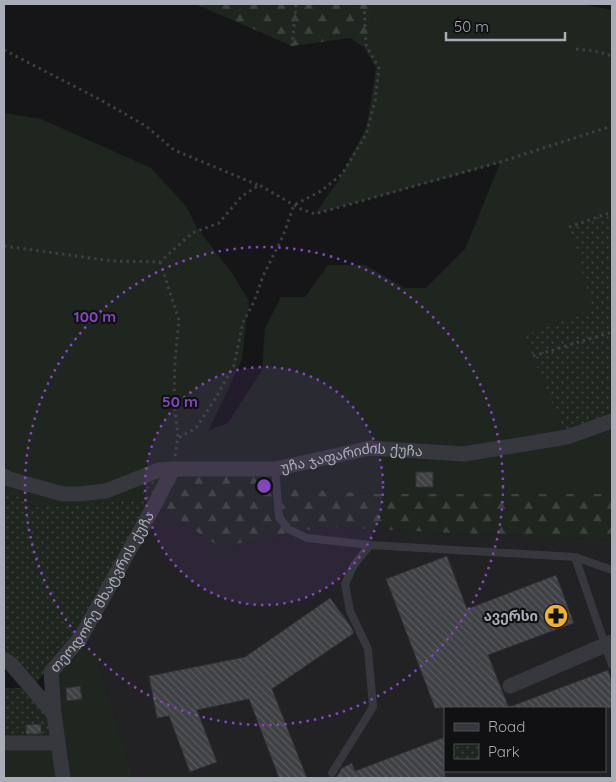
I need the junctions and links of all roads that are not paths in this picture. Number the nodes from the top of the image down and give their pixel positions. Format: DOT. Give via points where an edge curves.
graph roads {
  1 [pos="612,421"];
  2 [pos="172,469"];
  3 [pos="275,469"];
  4 [pos="4,476"];
  5 [pos="370,545"];
  6 [pos="575,557"];
  7 [pos="612,570"];
  8 [pos="609,644"];
  9 [pos="4,658"];
  10 [pos="612,665"];
  11 [pos="510,686"];
  12 [pos="54,714"];
  13 [pos="4,743"];
  14 [pos="58,743"];
  15 [pos="332,773"];
  16 [pos="63,778"];
  1 -- 3 [label="street, უჩა ჯაფარიძის ქუჩა" via="567,437 464,454 370,448"];
  2 -- 3 [label="street, უჩა ჯაფარიძის ქუჩა"];
  2 -- 4 [label="street, უჩა ჯაფარიძის ქუჩა" via="159,470 106,491 78,494 51,492"];
  2 -- 12 [label="street, თეოდორე მხატვრის ქუჩა" via="81,637 51,672"];
  3 -- 5 [label="lane" via="279,517 288,529 307,538"];
  5 -- 6 [label="lane"];
  5 -- 15 [label="lane" via="354,565 345,584 350,611 368,649 372,707"];
  6 -- 7 [label="lane"];
  6 -- 8 [label="lane"];
  8 -- 10 [label="lane"];
  8 -- 11 [label="street"];
  9 -- 12 [label="street"];
  12 -- 14 [label="street, თეოდორე მხატვრის ქუჩა"];
  13 -- 14 [label="street"];
  14 -- 16 [label="street, თეოდორე მხატვრის ქუჩა"];
}
